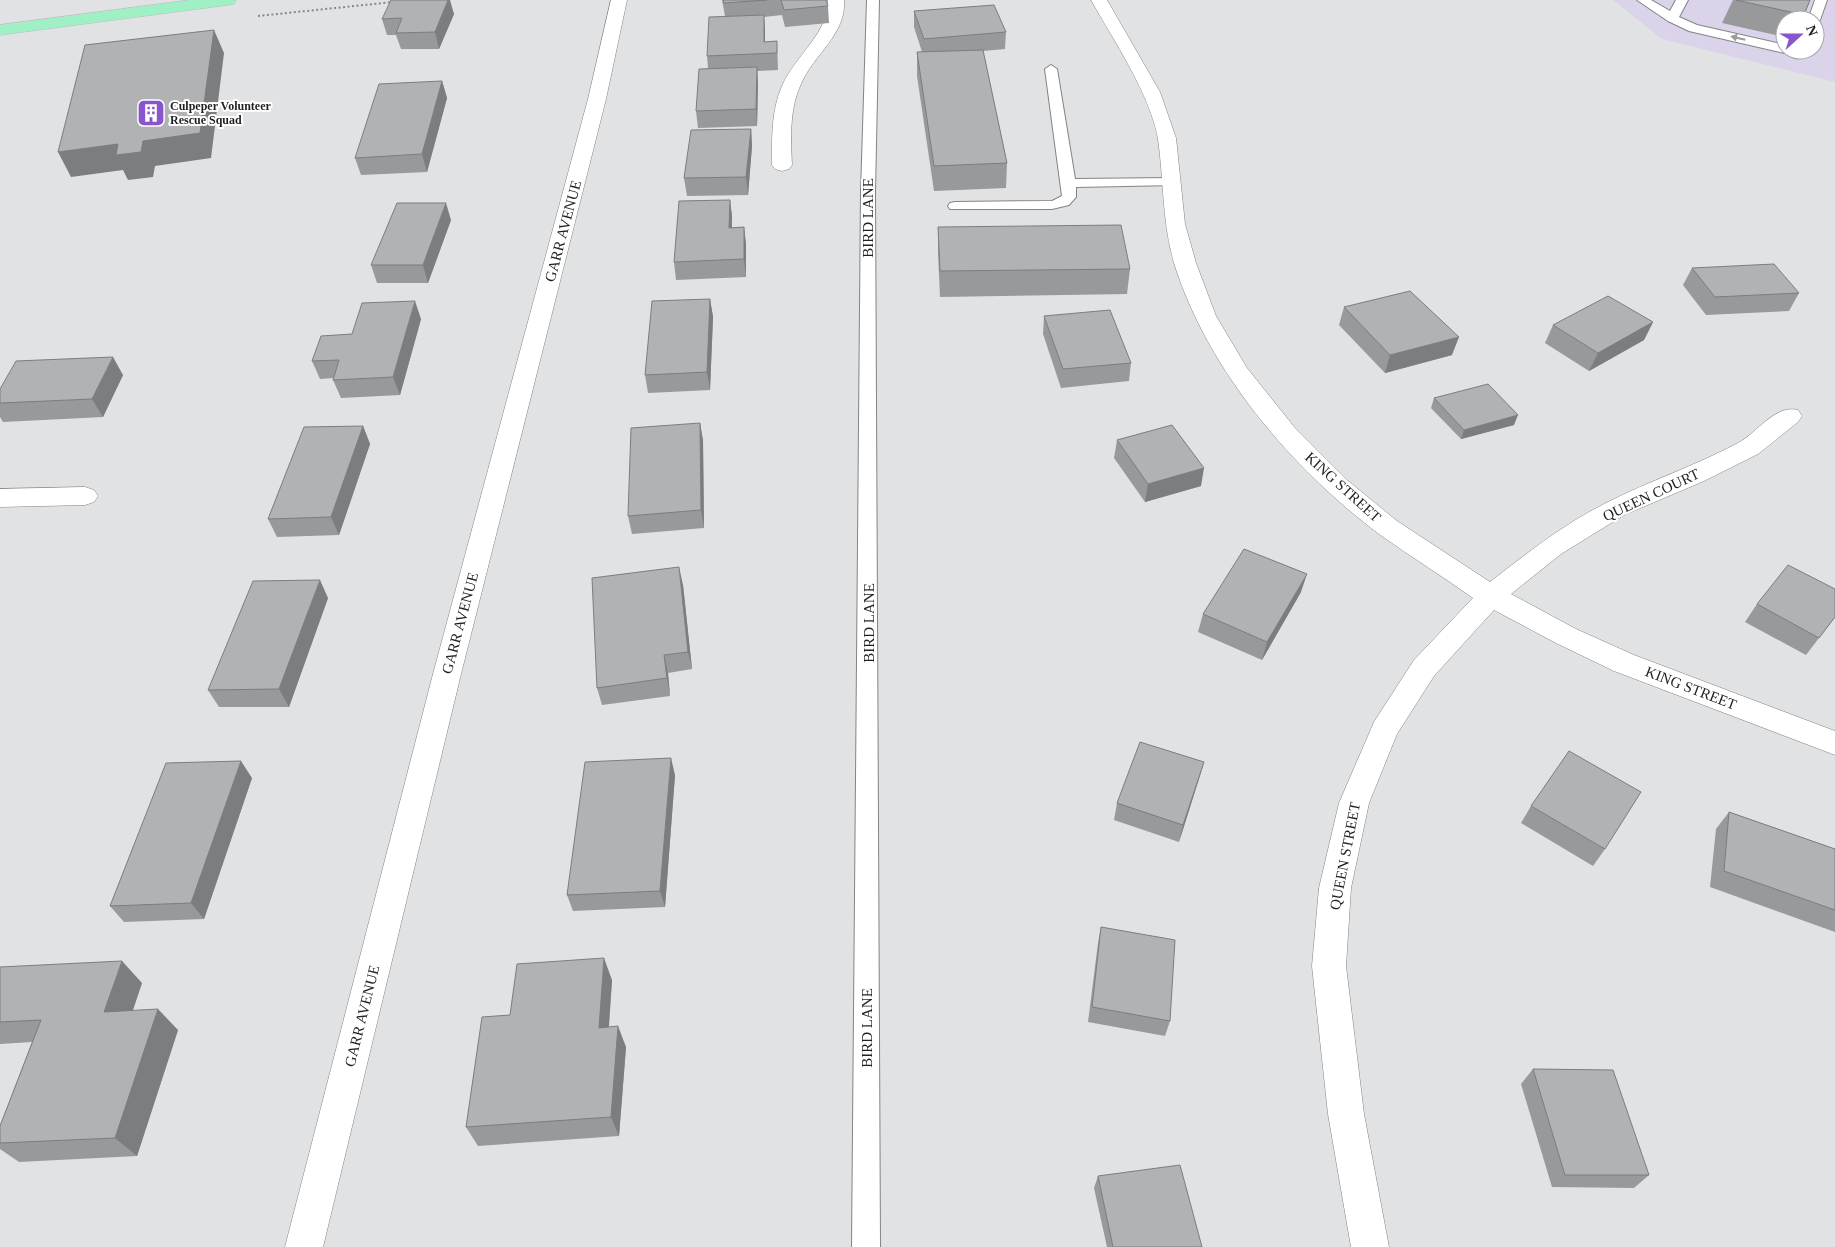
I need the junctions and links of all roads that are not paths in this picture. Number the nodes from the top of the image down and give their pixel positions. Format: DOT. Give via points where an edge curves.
graph roads {
  1 [pos="228,0"];
  2 [pos="619,0"];
  3 [pos="836,0"];
  4 [pos="873,0"];
  5 [pos="1099,0"];
  6 [pos="1643,0"];
  7 [pos="1682,0"];
  8 [pos="1672,18"];
  9 [pos="0,30"];
  10 [pos="1775,47"];
  11 [pos="1051,69"];
  12 [pos="782,165"];
  13 [pos="1171,182"];
  14 [pos="1068,183"];
  15 [pos="955,206"];
  16 [pos="1790,416"];
  17 [pos="85,496"];
  18 [pos="0,498"];
  19 [pos="1491,596"];
  20 [pos="1835,742"];
  21 [pos="304,1247"];
  22 [pos="866,1247"];
  23 [pos="1370,1247"];
  1 -- 9 [label="main road"];
  2 -- 21 [label="street, GARR AVENUE" via="597,99 447,674"];
  3 -- 12 [label="street" via="838,8 831,29 805,60 788,92 782,120"];
  4 -- 22 [label="lane, BIRD LANE" via="867,163"];
  5 -- 13 [label="street, KING STREET" via="1151,92 1167,138"];
  6 -- 8 [label="lane"];
  7 -- 8 [label="lane"];
  10 -- 8 [label="lane, one-way" via="1694,28"];
  11 -- 14 [label="lane"];
  13 -- 14 [label="lane"];
  13 -- 19 [label="street, KING STREET" via="1175,224 1185,263 1205,316 1238,372 1286,434 1338,486 1388,527"];
  14 -- 15 [label="lane" via="1069,197 1052,205"];
  16 -- 19 [label="street, QUEEN COURT" via="1749,448 1615,509 1552,547"];
  17 -- 18 [label="street"];
  19 -- 20 [label="street, KING STREET" via="1624,663"];
  19 -- 23 [label="street, QUEEN STREET" via="1424,668 1384,730 1354,803 1335,888 1329,966 1346,1114"];
}
